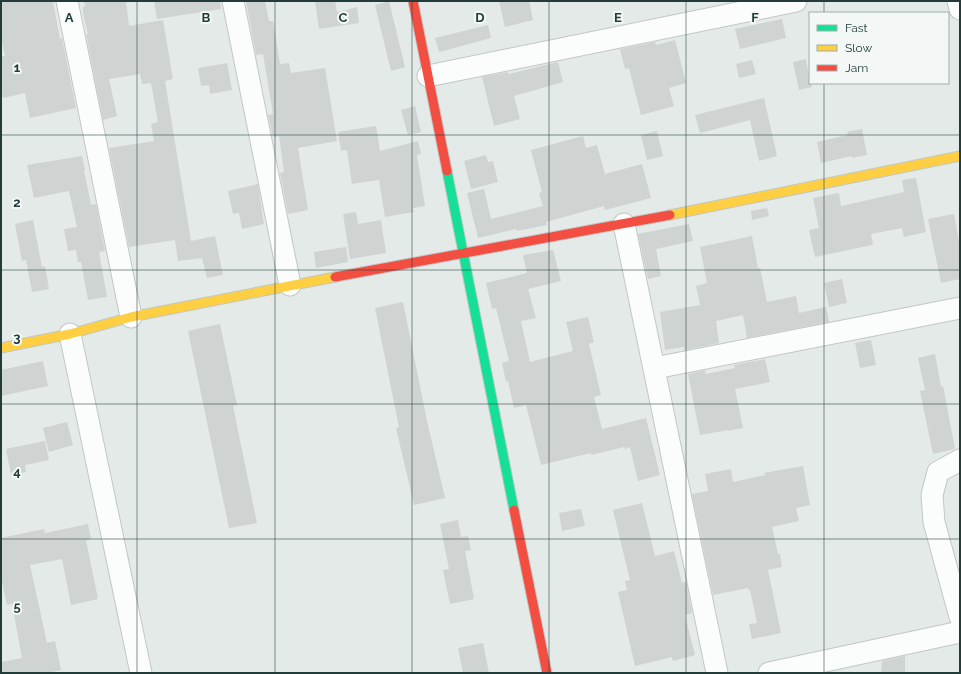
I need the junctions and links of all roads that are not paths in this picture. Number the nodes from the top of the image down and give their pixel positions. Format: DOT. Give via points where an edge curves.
graph roads {
  1 [pos="67,1"];
  2 [pos="233,1"];
  3 [pos="413,1"];
  4 [pos="958,1"];
  5 [pos="783,2"];
  6 [pos="960,9"];
  7 [pos="428,76"];
  8 [pos="960,156"];
  9 [pos="624,224"];
  10 [pos="463,253"];
  11 [pos="290,285"];
  12 [pos="960,308"];
  13 [pos="131,318"];
  14 [pos="70,334"];
  15 [pos="1,348"];
  16 [pos="655,368"];
  17 [pos="960,460"];
  18 [pos="958,606"];
  19 [pos="960,632"];
  20 [pos="141,673"];
  21 [pos="547,673"];
  22 [pos="718,673"];
  23 [pos="769,673"];
  1 -- 13 [label="street"];
  2 -- 11 [label="street"];
  3 -- 7 [label="street"];
  4 -- 6 [label="street"];
  5 -- 7 [label="street"];
  7 -- 10 [label="street"];
  8 -- 9 [label="street"];
  9 -- 10 [label="street"];
  9 -- 16 [label="street"];
  10 -- 11 [label="street"];
  10 -- 21 [label="street"];
  11 -- 13 [label="street"];
  12 -- 16 [label="street"];
  13 -- 14 [label="street"];
  14 -- 15 [label="street"];
  14 -- 20 [label="street"];
  16 -- 22 [label="street"];
  17 -- 18 [label="street" via="938,472 932,495 934,522"];
  19 -- 23 [label="street"];
}
